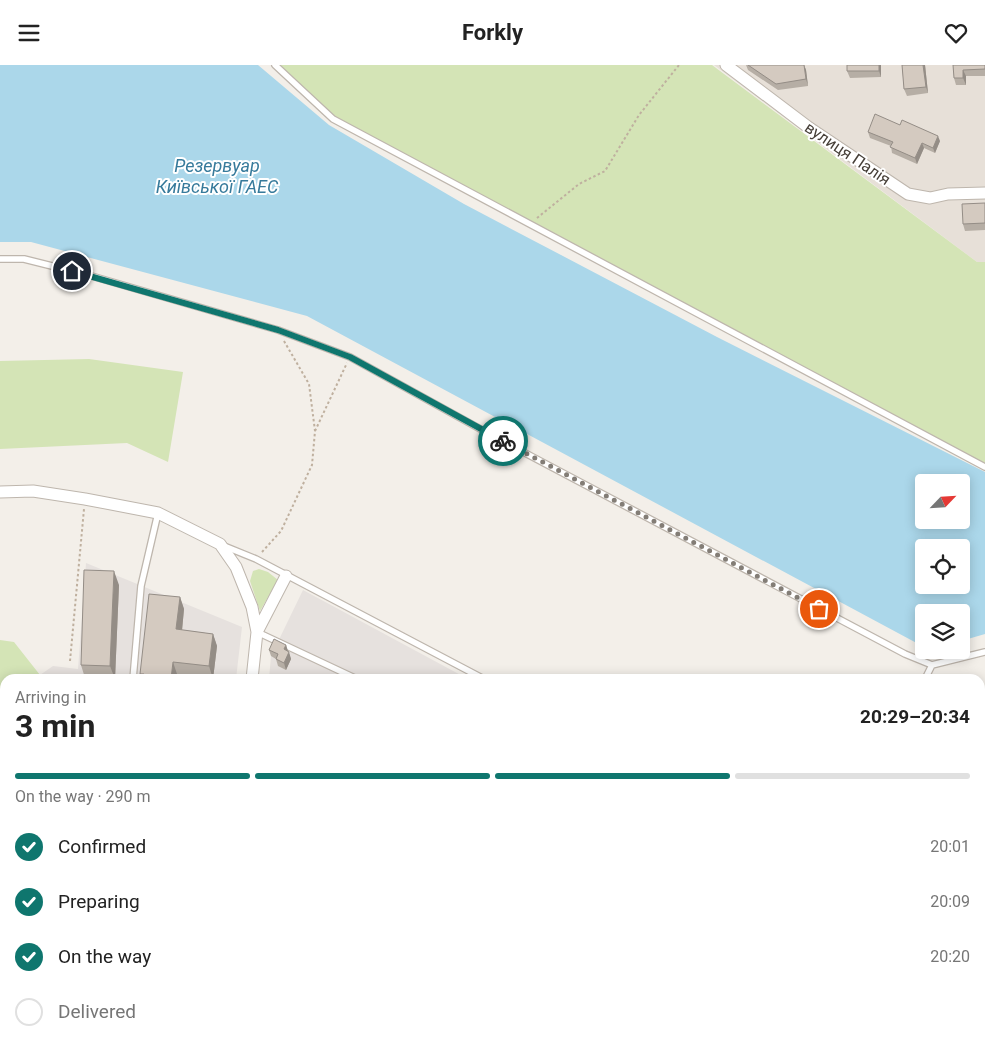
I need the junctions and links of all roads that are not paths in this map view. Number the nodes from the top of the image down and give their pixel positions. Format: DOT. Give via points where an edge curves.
graph roads {
  1 [pos="275,65"];
  2 [pos="726,65"];
  3 [pos="985,193"];
  4 [pos="0,259"];
  5 [pos="985,467"];
  6 [pos="0,492"];
  7 [pos="158,513"];
  8 [pos="220,544"];
  9 [pos="286,576"];
  10 [pos="257,632"];
  11 [pos="985,652"];
  12 [pos="932,665"];
  13 [pos="133,674"];
  14 [pos="253,674"];
  15 [pos="346,674"];
  16 [pos="474,674"];
  17 [pos="928,674"];
  1 -- 5 [label="lane" via="333,119"];
  2 -- 3 [label="street, вулиця Палія" via="808,127 908,194 930,198"];
  4 -- 12 [label="lane" via="24,259 88,275 278,330 350,357 493,436 905,654"];
  6 -- 7 [label="street" via="33,491"];
  7 -- 8 [label="street"];
  7 -- 13 [label="lane" via="141,585"];
  8 -- 9 [label="lane"];
  8 -- 10 [label="street" via="236,567 252,607"];
  9 -- 10 [label="street"];
  9 -- 16 [label="lane"];
  10 -- 14 [label="street"];
  10 -- 15 [label="lane"];
  11 -- 12 [label="lane"];
  12 -- 17 [label="lane"];
}
